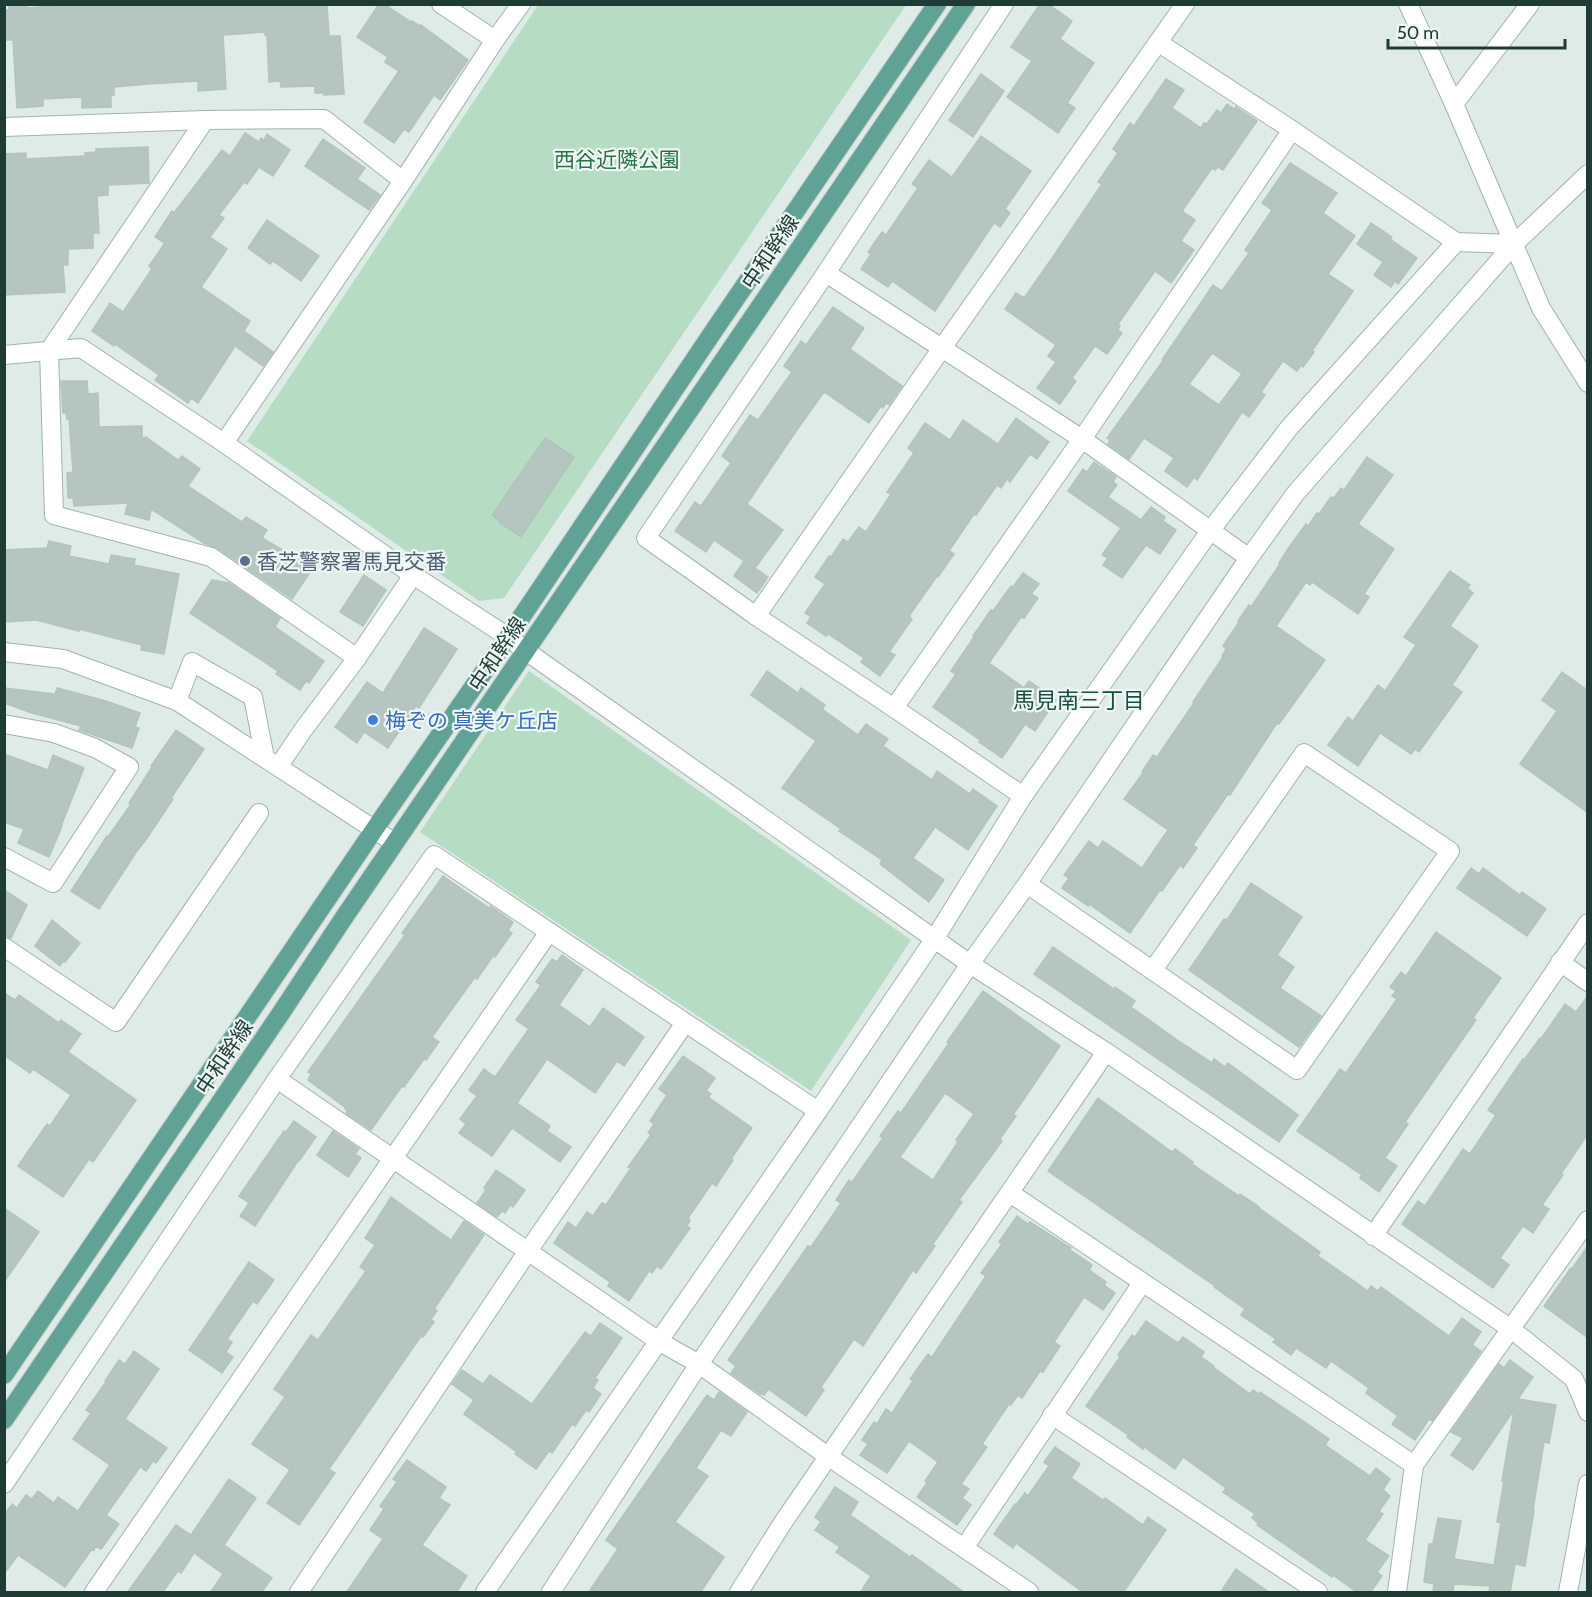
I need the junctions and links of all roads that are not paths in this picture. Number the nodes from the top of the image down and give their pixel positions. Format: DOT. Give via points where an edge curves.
graph roads {
  1 [pos="441,4"];
  2 [pos="521,4"];
  3 [pos="937,4"];
  4 [pos="966,4"];
  5 [pos="1004,4"];
  6 [pos="1185,4"];
  7 [pos="1408,4"];
  8 [pos="1530,4"];
  9 [pos="495,40"];
  10 [pos="1159,43"];
  11 [pos="1454,104"];
  12 [pos="205,120"];
  13 [pos="4,126"];
  14 [pos="1293,130"];
  15 [pos="1587,174"];
  16 [pos="403,181"];
  17 [pos="1456,242"];
  18 [pos="1514,244"];
  19 [pos="826,273"];
  20 [pos="942,348"];
  21 [pos="49,351"];
  22 [pos="4,355"];
  23 [pos="1587,383"];
  24 [pos="1082,440"];
  25 [pos="224,443"];
  26 [pos="1210,531"];
  27 [pos="1249,558"];
  28 [pos="413,575"];
  29 [pos="756,616"];
  30 [pos="508,637"];
  31 [pos="526,651"];
  32 [pos="4,652"];
  33 [pos="357,658"];
  34 [pos="177,700"];
  35 [pos="894,708"];
  36 [pos="4,724"];
  37 [pos="271,762"];
  38 [pos="1023,796"];
  39 [pos="259,813"];
  40 [pos="374,830"];
  41 [pos="395,843"];
  42 [pos="4,856"];
  43 [pos="1027,884"];
  44 [pos="1587,922"];
  45 [pos="549,932"];
  46 [pos="935,939"];
  47 [pos="4,947"];
  48 [pos="1560,962"];
  49 [pos="970,964"];
  50 [pos="1153,970"];
  51 [pos="1587,982"];
  52 [pos="685,1023"];
  53 [pos="1106,1052"];
  54 [pos="276,1079"];
  55 [pos="818,1111"];
  56 [pos="394,1159"];
  57 [pos="1010,1192"];
  58 [pos="1587,1220"];
  59 [pos="1373,1236"];
  60 [pos="528,1251"];
  61 [pos="1142,1282"];
  62 [pos="1511,1329"];
  63 [pos="660,1341"];
  64 [pos="699,1364"];
  65 [pos="4,1375"];
  66 [pos="1587,1412"];
  67 [pos="1052,1415"];
  68 [pos="4,1420"];
  69 [pos="829,1457"];
  70 [pos="1413,1465"];
  71 [pos="4,1484"];
  72 [pos="1587,1484"];
  73 [pos="964,1548"];
  74 [pos="94,1593"];
  75 [pos="299,1593"];
  76 [pos="485,1593"];
  77 [pos="551,1593"];
  78 [pos="739,1593"];
  79 [pos="1029,1593"];
  80 [pos="1318,1593"];
  81 [pos="1397,1593"];
  82 [pos="1569,1593"];
  1 -- 9 [label="street"];
  2 -- 9 [label="street"];
  3 -- 30 [label="main road, 中和幹線"];
  4 -- 31 [label="main road, 中和幹線"];
  5 -- 19 [label="street"];
  6 -- 10 [label="street"];
  7 -- 11 [label="street"];
  8 -- 11 [label="street"];
  9 -- 16 [label="street"];
  10 -- 14 [label="street"];
  10 -- 20 [label="street"];
  11 -- 18 [label="street"];
  12 -- 13 [label="street"];
  12 -- 16 [label="street" via="324,118"];
  12 -- 21 [label="street"];
  14 -- 17 [label="street"];
  14 -- 24 [label="street"];
  15 -- 18 [label="street"];
  16 -- 25 [label="street"];
  17 -- 18 [label="street"];
  17 -- 26 [label="street" via="1289,428"];
  18 -- 23 [label="street" via="1541,308"];
  18 -- 27 [label="street" via="1295,494"];
  19 -- 20 [label="street"];
  19 -- 29 [label="street" via="646,538"];
  20 -- 24 [label="street"];
  20 -- 29 [label="street"];
  21 -- 22 [label="street"];
  21 -- 25 [label="street" via="81,348"];
  21 -- 33 [label="street" via="54,515 210,557"];
  24 -- 26 [label="street"];
  24 -- 35 [label="street"];
  25 -- 28 [label="street"];
  26 -- 27 [label="street"];
  26 -- 38 [label="street"];
  27 -- 43 [label="street"];
  28 -- 30 [label="street"];
  28 -- 33 [label="street"];
  29 -- 35 [label="street"];
  30 -- 31 [label="street"];
  30 -- 40 [label="main road, 中和幹線"];
  31 -- 41 [label="main road, 中和幹線"];
  31 -- 46 [label="street"];
  32 -- 34 [label="street" via="63,659"];
  33 -- 37 [label="street" via="303,730"];
  34 -- 37 [label="street"];
  34 -- 37 [label="street" via="192,662 253,697"];
  35 -- 38 [label="street"];
  36 -- 42 [label="street" via="54,733 95,748 129,767 53,883"];
  37 -- 40 [label="street"];
  38 -- 46 [label="street"];
  39 -- 47 [label="street" via="116,1022"];
  40 -- 41 [label="street"];
  40 -- 65 [label="main road, 中和幹線"];
  41 -- 68 [label="main road, 中和幹線"];
  43 -- 49 [label="street"];
  43 -- 50 [label="street"];
  44 -- 48 [label="street"];
  45 -- 52 [label="street"];
  45 -- 54 [label="street" via="434,855"];
  45 -- 56 [label="street"];
  46 -- 49 [label="street"];
  46 -- 55 [label="street"];
  48 -- 51 [label="street"];
  48 -- 59 [label="street"];
  49 -- 53 [label="street"];
  49 -- 64 [label="street"];
  50 -- 50 [label="street" via="1297,1070 1450,851 1304,753"];
  52 -- 55 [label="street"];
  52 -- 60 [label="street"];
  53 -- 57 [label="street"];
  53 -- 59 [label="street"];
  54 -- 56 [label="street"];
  54 -- 71 [label="street"];
  55 -- 63 [label="street"];
  56 -- 60 [label="street"];
  56 -- 74 [label="street"];
  57 -- 61 [label="street"];
  57 -- 69 [label="street"];
  58 -- 62 [label="street"];
  59 -- 62 [label="street"];
  60 -- 63 [label="street"];
  60 -- 75 [label="street"];
  61 -- 67 [label="street"];
  61 -- 70 [label="street"];
  62 -- 66 [label="street" via="1574,1379"];
  62 -- 70 [label="street"];
  63 -- 64 [label="street"];
  63 -- 76 [label="street"];
  64 -- 69 [label="street"];
  64 -- 77 [label="street"];
  67 -- 73 [label="street"];
  67 -- 80 [label="street"];
  69 -- 73 [label="street"];
  69 -- 78 [label="street"];
  70 -- 81 [label="street"];
  72 -- 82 [label="street"];
  73 -- 79 [label="street"];
}
